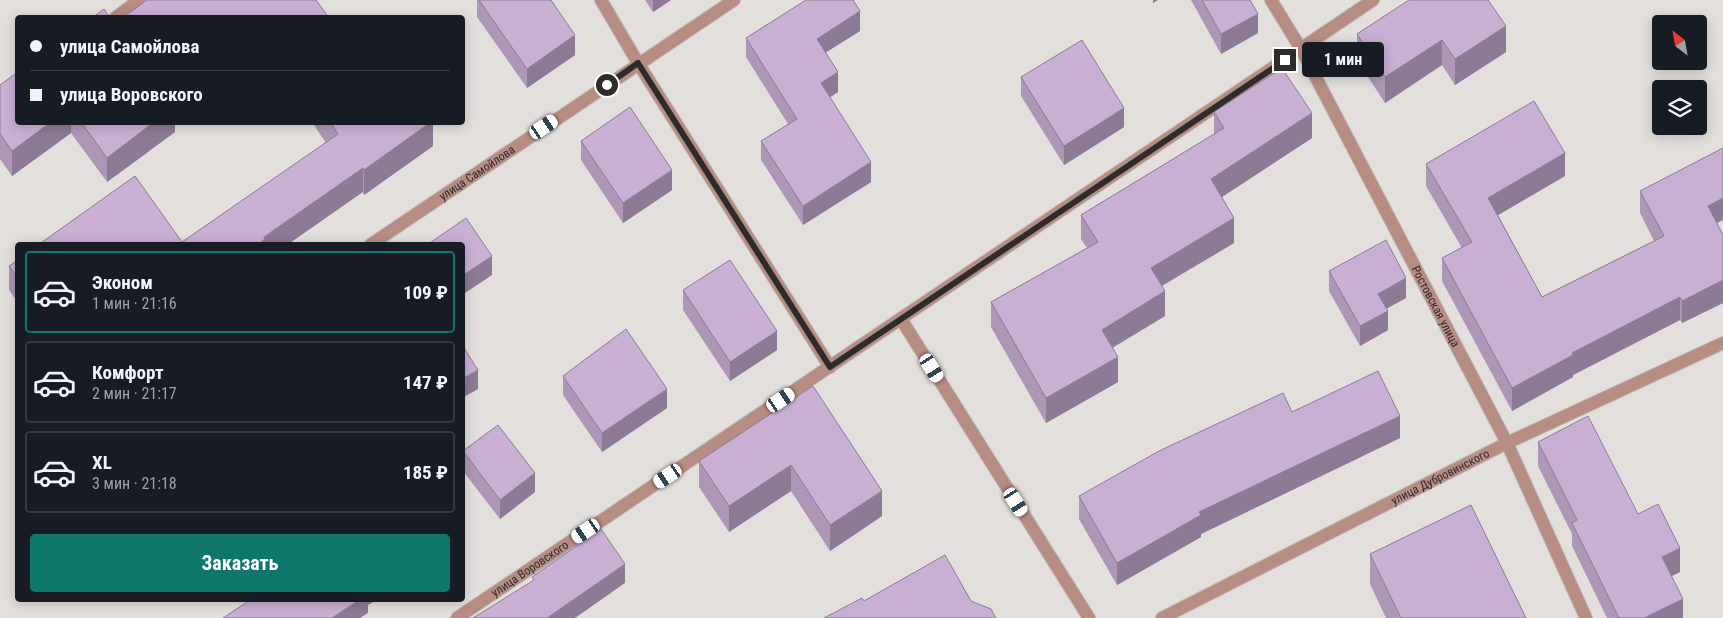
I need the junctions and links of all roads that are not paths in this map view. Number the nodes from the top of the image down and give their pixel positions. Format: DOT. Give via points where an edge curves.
graph roads {
  1 [pos="139,0"];
  2 [pos="601,0"];
  3 [pos="734,0"];
  4 [pos="1271,0"];
  5 [pos="1373,0"];
  6 [pos="119,15"];
  7 [pos="1301,49"];
  8 [pos="638,63"];
  9 [pos="374,242"];
  10 [pos="901,319"];
  11 [pos="1723,343"];
  12 [pos="830,367"];
  13 [pos="1507,443"];
  14 [pos="457,618"];
  15 [pos="1090,618"];
  16 [pos="1162,618"];
  17 [pos="1586,618"];
  1 -- 6 [label="street"];
  2 -- 8 [label="street"];
  3 -- 8 [label="street, улица Самойлова"];
  4 -- 7 [label="street, Ростовская улица"];
  5 -- 7 [label="street, улица Воровского"];
  7 -- 10 [label="street, улица Воровского"];
  7 -- 13 [label="street, Ростовская улица"];
  8 -- 9 [label="street, улица Самойлова"];
  8 -- 12 [label="street"];
  10 -- 12 [label="street, улица Воровского"];
  10 -- 15 [label="street"];
  11 -- 13 [label="street, улица Дубровинского"];
  12 -- 14 [label="street, улица Воровского"];
  13 -- 16 [label="street, улица Дубровинского"];
  13 -- 17 [label="street, Ростовская улица"];
}
